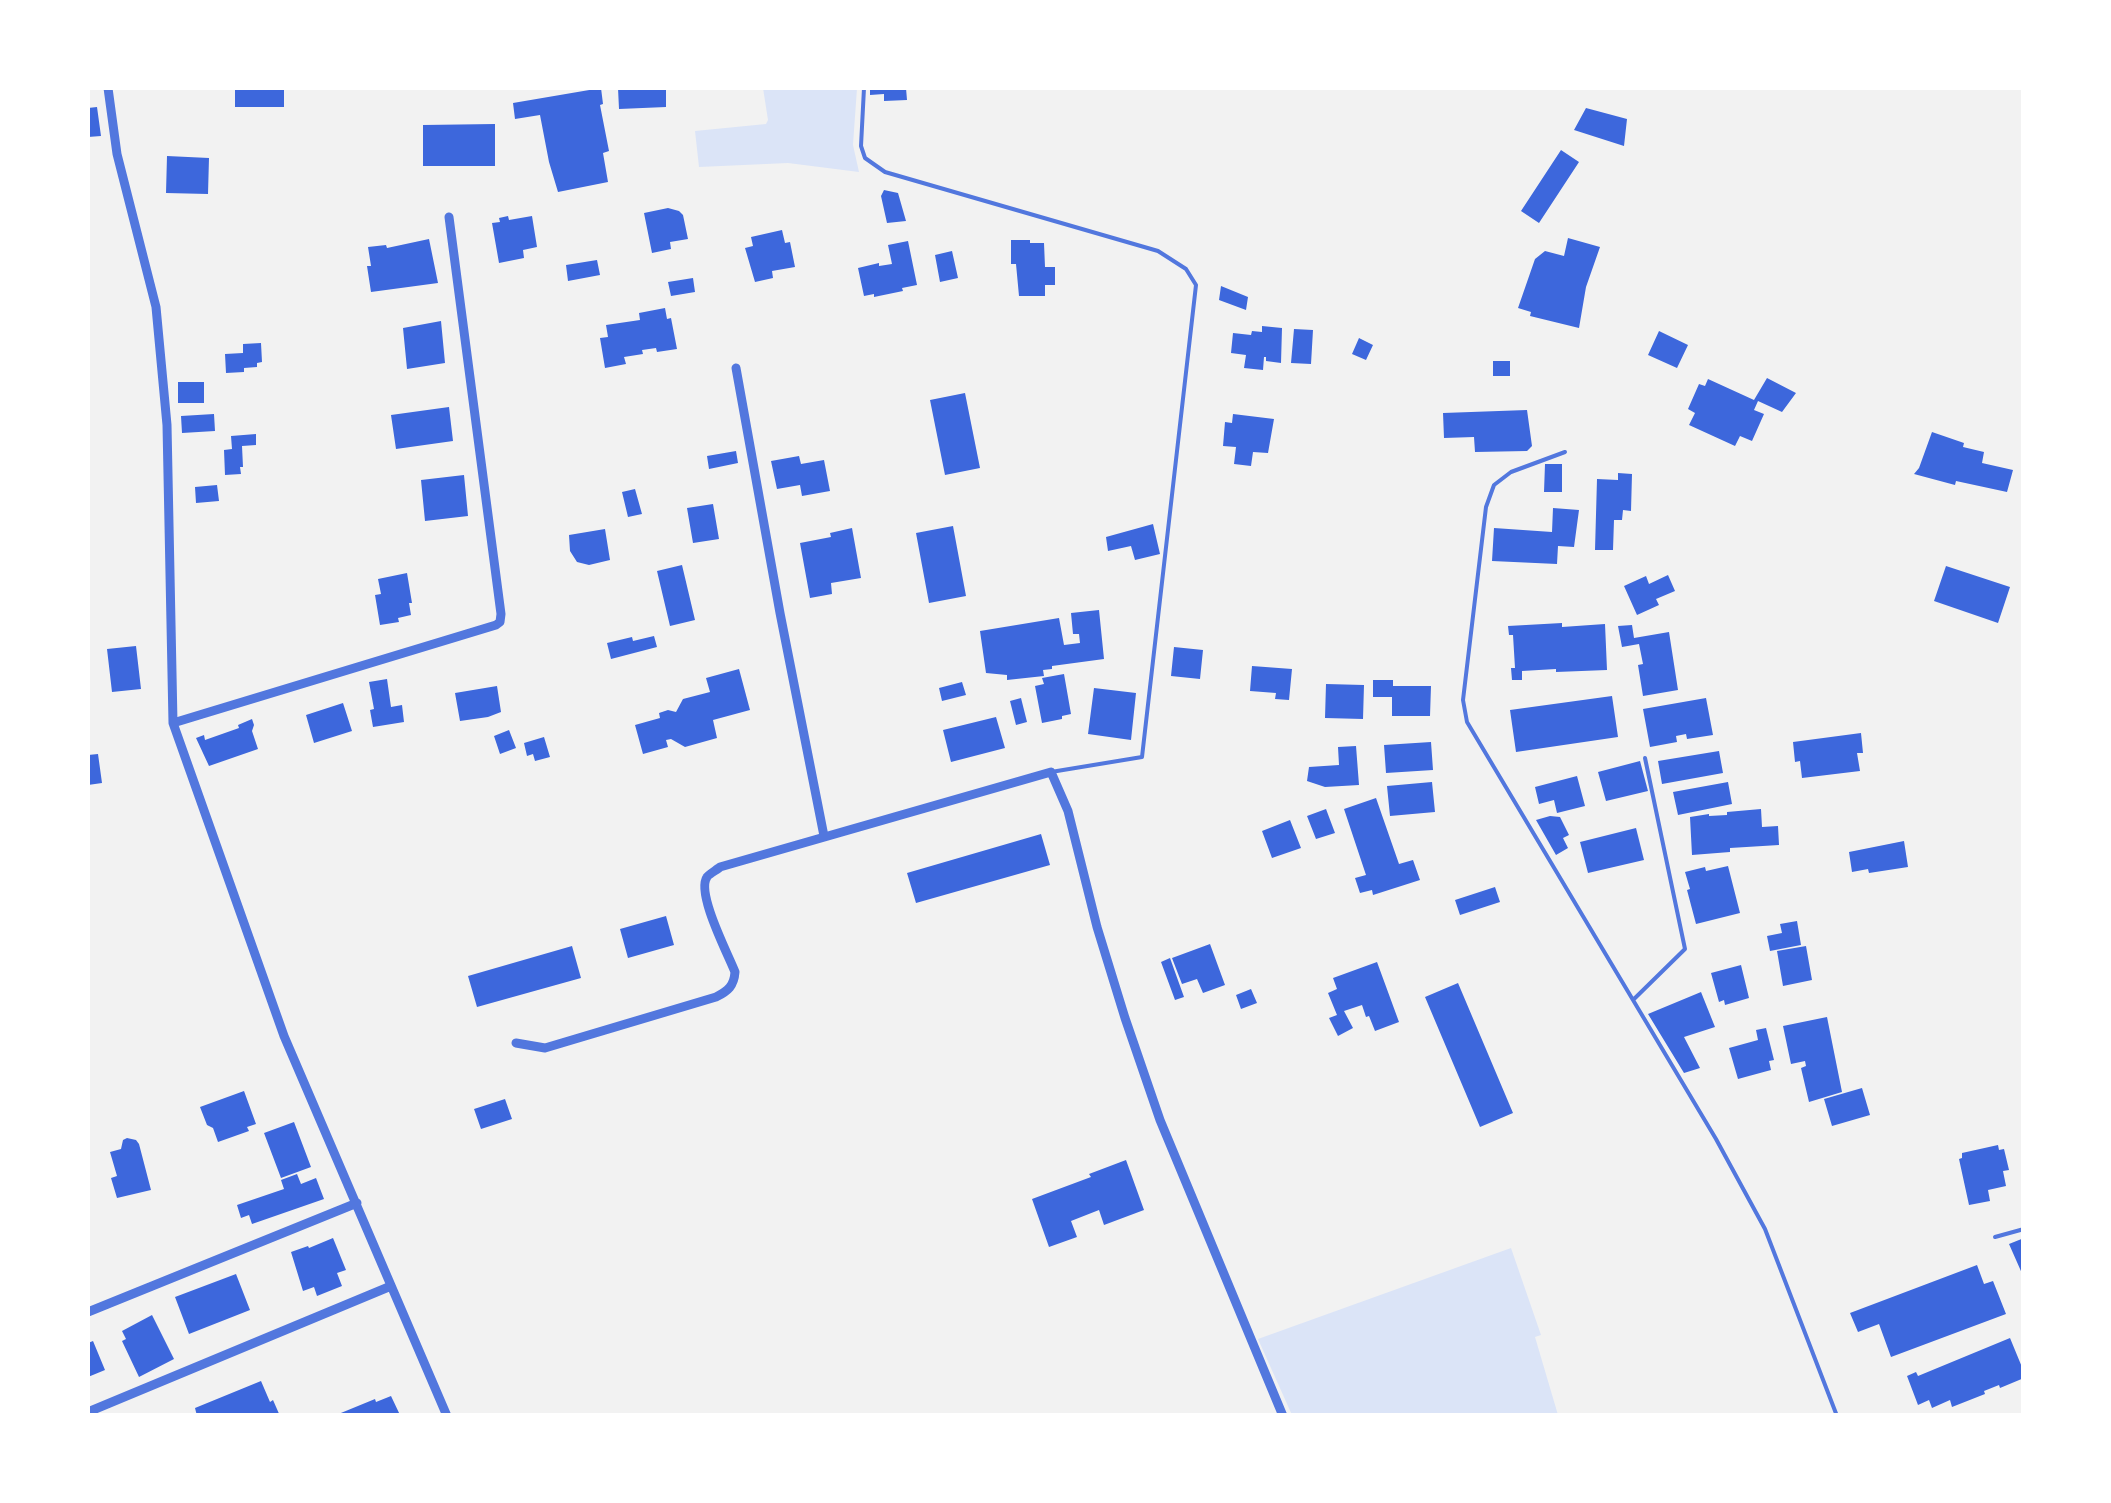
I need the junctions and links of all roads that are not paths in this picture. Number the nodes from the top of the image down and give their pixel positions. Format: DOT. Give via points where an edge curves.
graph roads {
  1 [pos="108,88"];
  2 [pos="864,88"];
  3 [pos="449,217"];
  4 [pos="736,368"];
  5 [pos="1565,452"];
  6 [pos="174,723"];
  7 [pos="1645,758"];
  8 [pos="1051,772"];
  9 [pos="824,836"];
  10 [pos="1633,1000"];
  11 [pos="516,1043"];
  12 [pos="357,1202"];
  13 [pos="2024,1229"];
  14 [pos="1995,1237"];
  15 [pos="392,1286"];
  16 [pos="88,1312"];
  17 [pos="88,1412"];
  18 [pos="447,1416"];
  19 [pos="1283,1416"];
  20 [pos="1837,1416"];
  1 -- 6 [label="street" via="117,154 156,307 167,425"];
  2 -- 8 [label="lane" via="861,146 885,172 1158,251 1186,269 1196,286 1142,756"];
  3 -- 6 [label="street" via="500,622"];
  4 -- 9 [label="street"];
  5 -- 10 [label="lane" via="1494,485 1462,700 1467,722"];
  6 -- 12 [label="street" via="284,1036"];
  7 -- 10 [label="lane" via="1685,949"];
  8 -- 9 [label="street"];
  8 -- 19 [label="street" via="1160,1120"];
  9 -- 11 [label="street" via="707,876 706,901 735,972 727,991 545,1048"];
  10 -- 20 [label="lane" via="1764,1229"];
  12 -- 15 [label="street"];
  12 -- 16 [label="street"];
  13 -- 14 [label="lane"];
  15 -- 17 [label="street"];
  15 -- 18 [label="street"];
}
